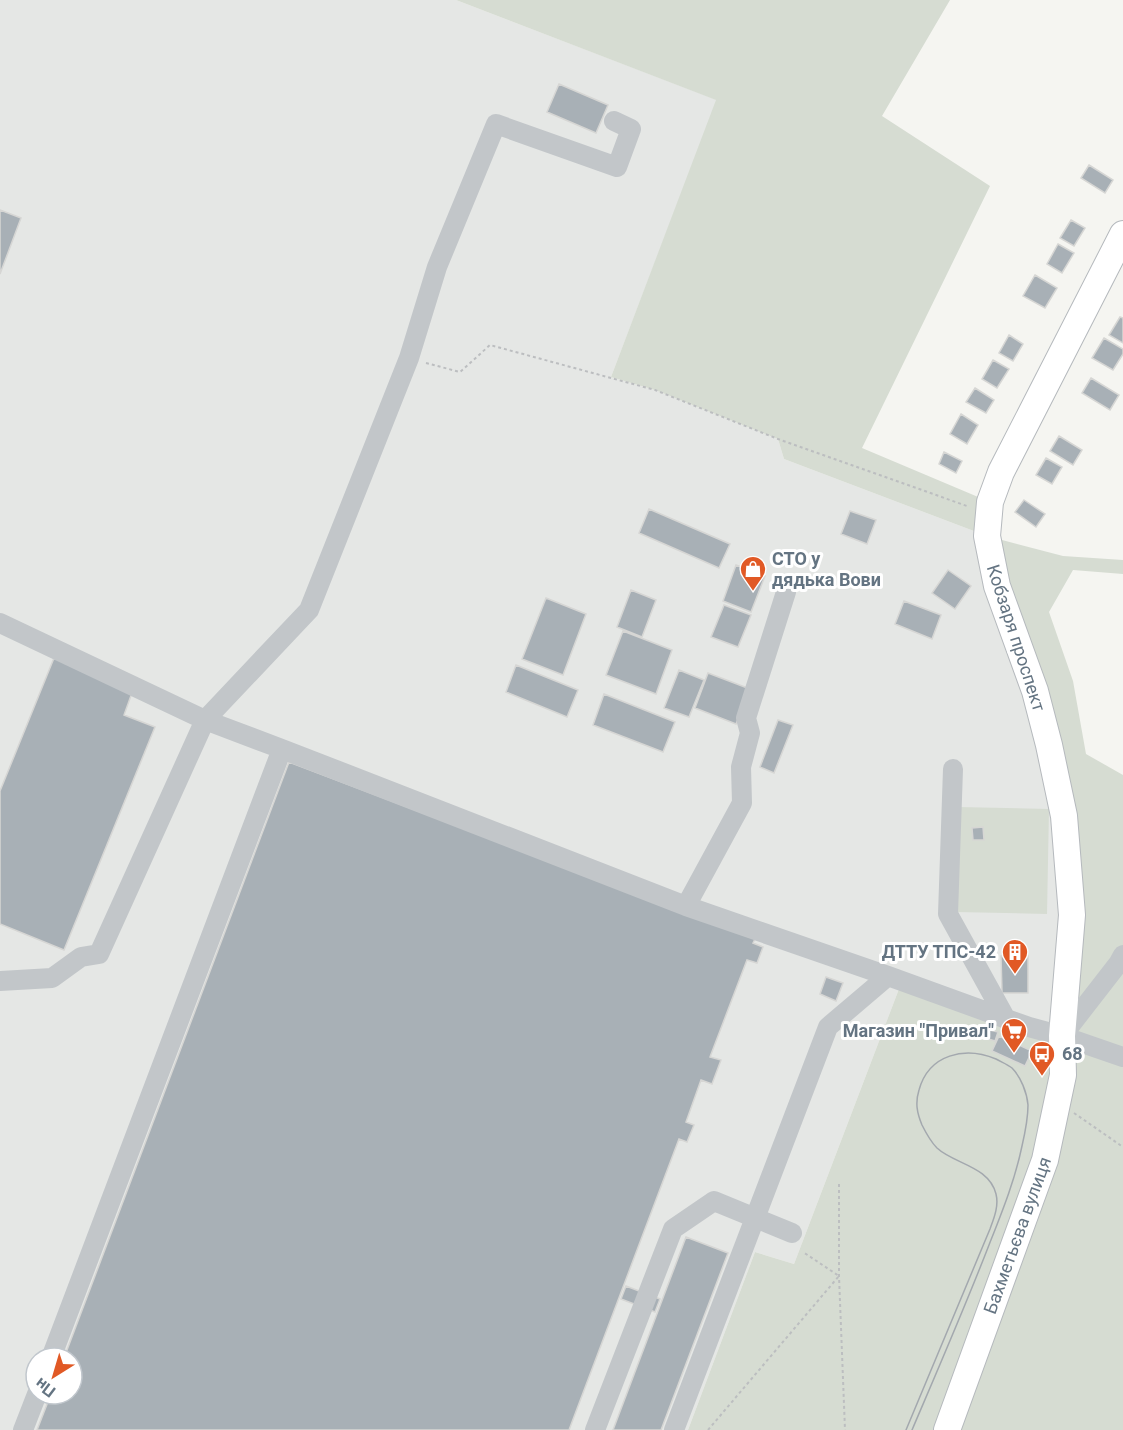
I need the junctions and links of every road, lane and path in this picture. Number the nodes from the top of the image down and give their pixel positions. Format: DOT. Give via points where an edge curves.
graph roads {
  1 [pos="614,121"];
  2 [pos="1123,234"];
  3 [pos="409,358"];
  4 [pos="990,502"];
  5 [pos="786,592"];
  6 [pos="0,623"];
  7 [pos="205,720"];
  8 [pos="282,749"];
  9 [pos="953,770"];
  10 [pos="686,906"];
  11 [pos="1123,954"];
  12 [pos="888,976"];
  13 [pos="0,981"];
  14 [pos="1006,1019"];
  15 [pos="1062,1036"];
  16 [pos="1123,1057"];
  17 [pos="1058,1100"];
  18 [pos="1123,1148"];
  19 [pos="839,1184"];
  20 [pos="755,1218"];
  21 [pos="792,1233"];
  22 [pos="803,1252"];
  23 [pos="839,1276"];
  24 [pos="56,1346"];
  25 [pos="32,1406"];
  26 [pos="23,1430"];
  27 [pos="595,1430"];
  28 [pos="674,1430"];
  29 [pos="708,1430"];
  30 [pos="844,1430"];
  31 [pos="947,1430"];
  1 -- 3 [label="street" via="631,129 617,167 496,124 437,267"];
  2 -- 4 [label="main road, Кобзаря проспект" via="1001,472"];
  3 -- 4 [label="path" via="460,372 490,345 655,390 778,439 967,506"];
  3 -- 7 [label="street" via="309,610"];
  4 -- 15 [label="main road, Кобзаря проспект" via="987,536 997,586 1035,691 1064,816 1072,915"];
  5 -- 10 [label="street" via="746,718 750,733 741,767 742,803"];
  6 -- 7 [label="street"];
  7 -- 8 [label="street"];
  7 -- 13 [label="street" via="99,954 81,957 52,978"];
  8 -- 10 [label="street"];
  8 -- 24 [label="street"];
  9 -- 14 [label="street" via="948,914"];
  10 -- 12 [label="street"];
  11 -- 15 [label="street"];
  12 -- 14 [label="street"];
  12 -- 20 [label="street" via="828,1027"];
  14 -- 15 [label="street"];
  15 -- 16 [label="street"];
  15 -- 17 [label="main road, Бахметьєва вулиця" via="1063,1075"];
  17 -- 18 [label="path"];
  17 -- 31 [label="main road, Бахметьєва вулиця" via="1042,1172"];
  19 -- 23 [label="path"];
  20 -- 21 [label="street"];
  20 -- 27 [label="street" via="714,1202 673,1229"];
  20 -- 28 [label="street"];
  22 -- 23 [label="path"];
  23 -- 29 [label="path"];
  23 -- 30 [label="path"];
  25 -- 26 [label="street"];
}
